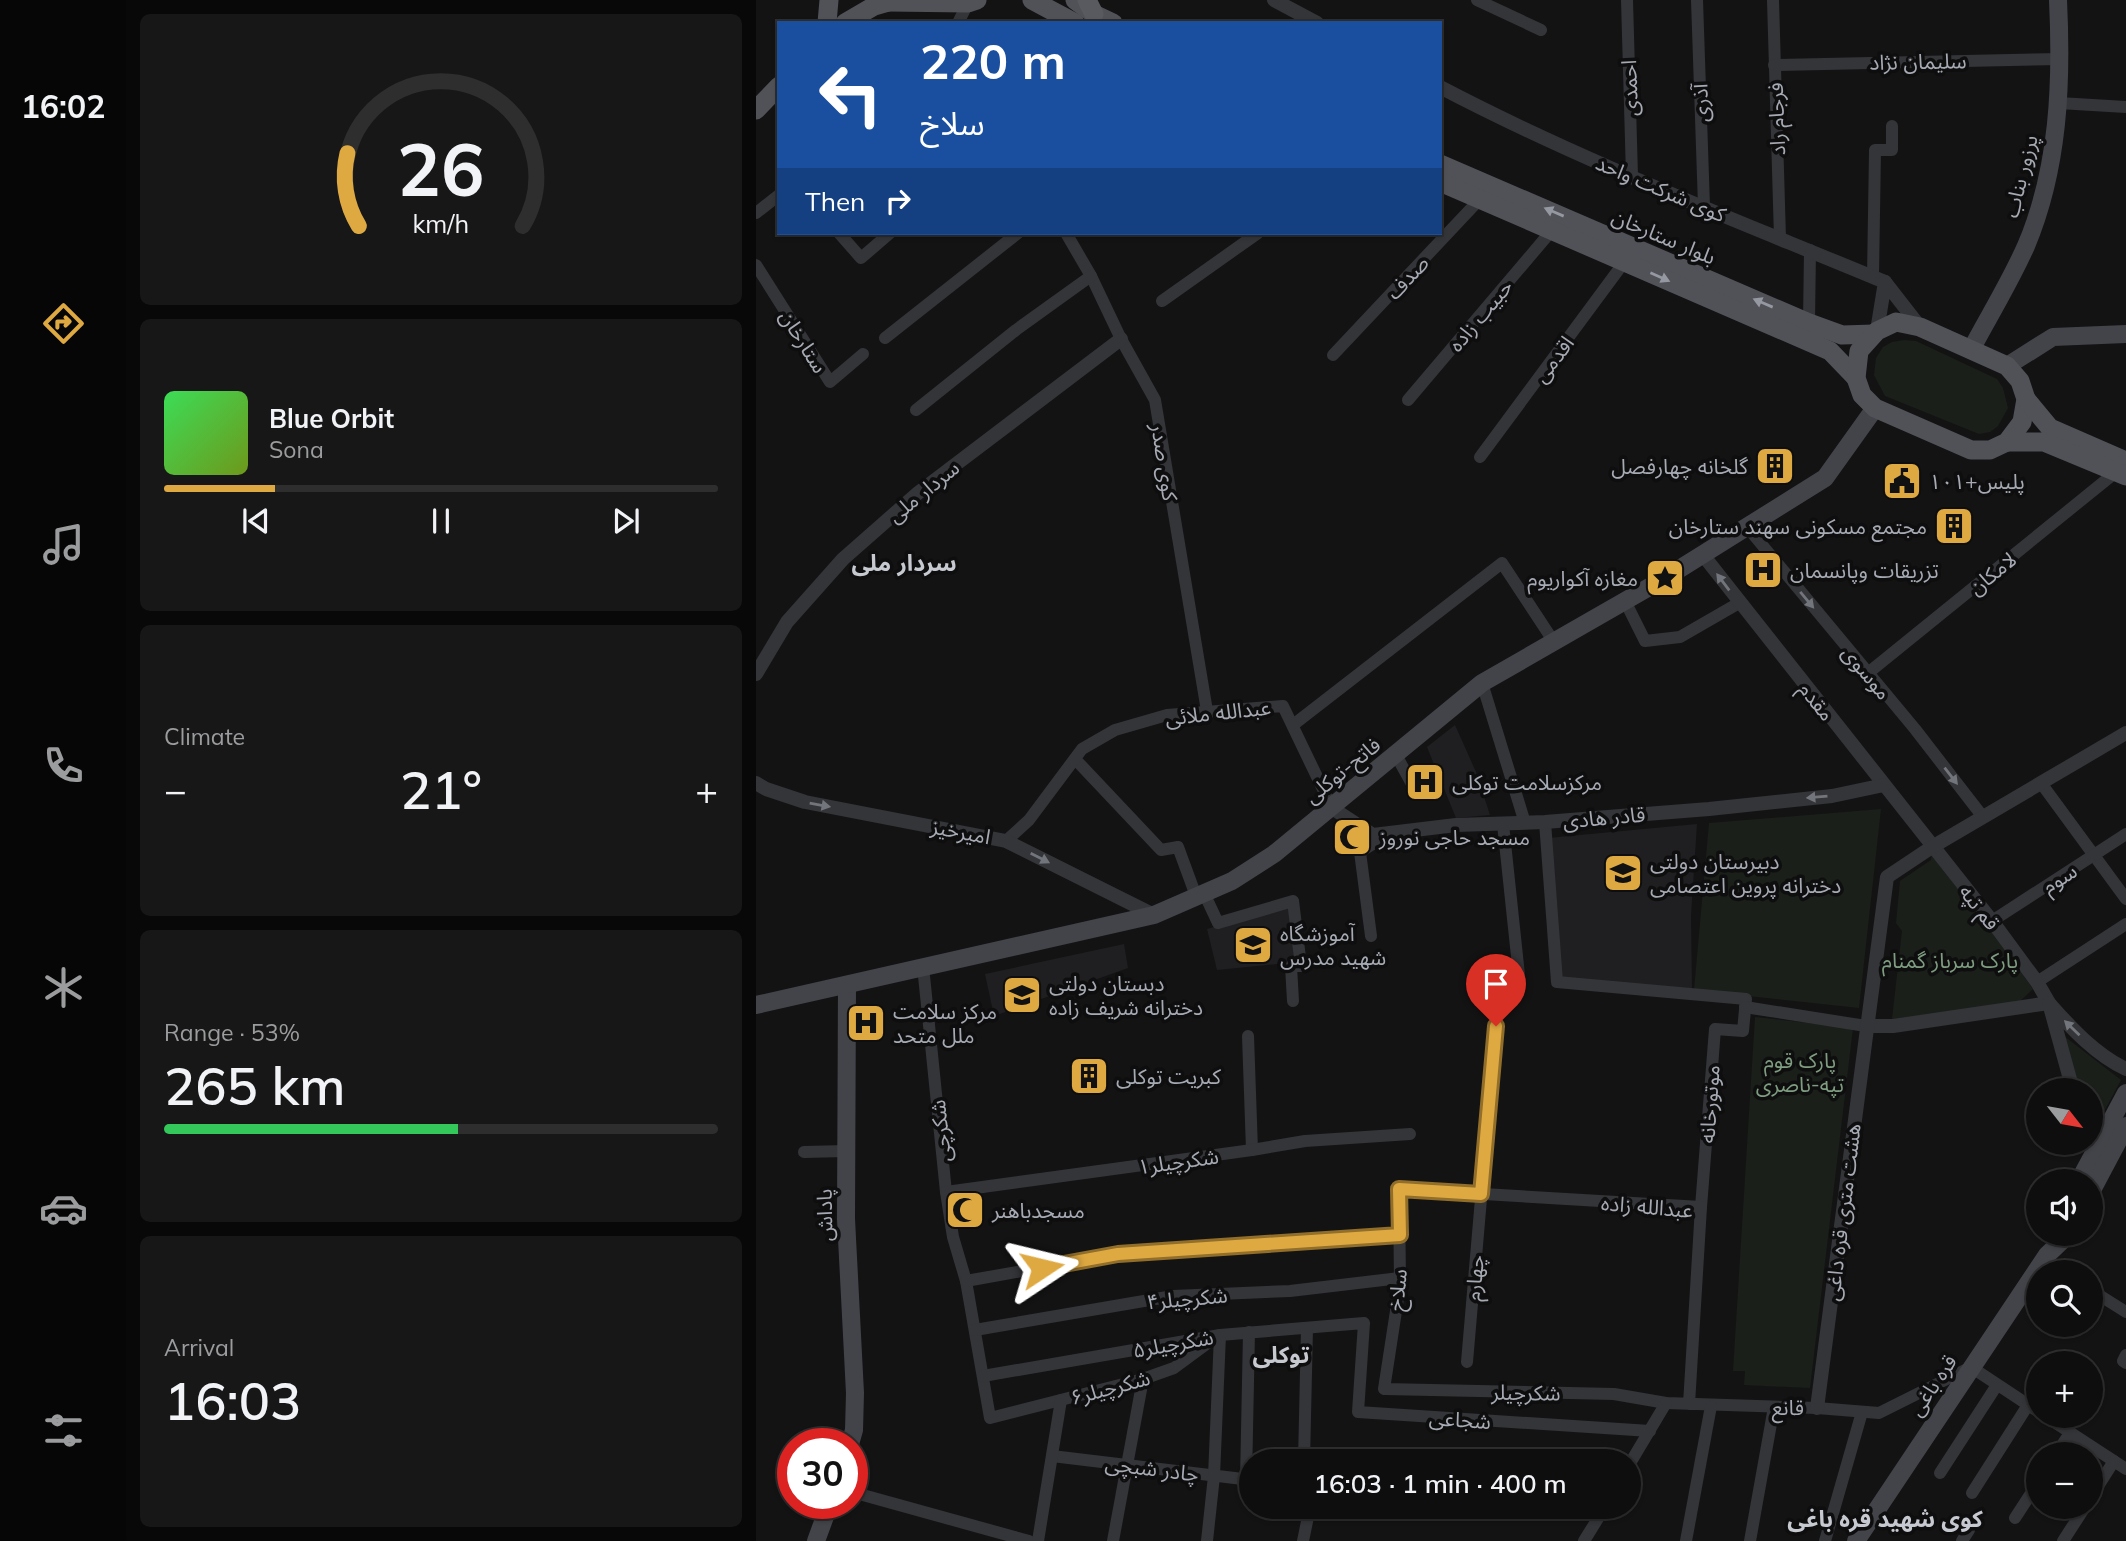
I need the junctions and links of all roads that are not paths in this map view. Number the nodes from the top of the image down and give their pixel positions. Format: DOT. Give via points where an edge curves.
graph roads {
  1 [pos="829,0"];
  2 [pos="1032,0"];
  3 [pos="1075,0"];
  4 [pos="1274,0"];
  5 [pos="1477,0"];
  6 [pos="1627,0"];
  7 [pos="1697,0"];
  8 [pos="1773,0"];
  9 [pos="2057,0"];
  10 [pos="885,1"];
  11 [pos="973,1"];
  12 [pos="1090,7"];
  13 [pos="827,21"];
  14 [pos="848,21"];
  15 [pos="958,21"];
  16 [pos="1070,21"];
  17 [pos="1110,21"];
  18 [pos="1313,21"];
  19 [pos="1541,30"];
  20 [pos="2061,60"];
  21 [pos="1774,65"];
  22 [pos="777,88"];
  23 [pos="1442,88"];
  24 [pos="2059,103"];
  25 [pos="2126,107"];
  26 [pos="756,110"];
  27 [pos="1892,126"];
  28 [pos="1442,164"];
  29 [pos="1632,176"];
  30 [pos="1442,183"];
  31 [pos="777,197"];
  32 [pos="1480,199"];
  33 [pos="1704,206"];
  34 [pos="756,213"];
  35 [pos="1553,229"];
  36 [pos="841,235"];
  37 [pos="888,235"];
  38 [pos="1015,235"];
  39 [pos="1067,235"];
  40 [pos="1255,235"];
  41 [pos="1780,238"];
  42 [pos="1810,250"];
  43 [pos="1625,261"];
  44 [pos="756,265"];
  45 [pos="1091,276"];
  46 [pos="1879,279"];
  47 [pos="1162,301"];
  48 [pos="1810,323"];
  49 [pos="1920,327"];
  50 [pos="1875,332"];
  51 [pos="2126,334"];
  52 [pos="885,338"];
  53 [pos="1121,339"];
  54 [pos="1971,350"];
  55 [pos="863,355"];
  56 [pos="1333,355"];
  57 [pos="2007,366"];
  58 [pos="1856,378"];
  59 [pos="2026,399"];
  60 [pos="1408,400"];
  61 [pos="1875,408"];
  62 [pos="916,410"];
  63 [pos="2007,442"];
  64 [pos="1480,457"];
  65 [pos="2123,470"];
  66 [pos="1748,528"];
  67 [pos="1703,555"];
  68 [pos="1625,601"];
  69 [pos="1739,603"];
  70 [pos="1554,642"];
  71 [pos="1868,673"];
  72 [pos="756,674"];
  73 [pos="1482,683"];
  74 [pos="1207,711"];
  75 [pos="1293,725"];
  76 [pos="2126,733"];
  77 [pos="1396,755"];
  78 [pos="1075,759"];
  79 [pos="756,783"];
  80 [pos="2041,783"];
  81 [pos="1884,785"];
  82 [pos="1417,793"];
  83 [pos="1332,808"];
  84 [pos="1983,817"];
  85 [pos="1545,822"];
  86 [pos="1525,823"];
  87 [pos="1503,824"];
  88 [pos="2126,834"];
  89 [pos="1373,835"];
  90 [pos="1006,841"];
  91 [pos="1933,847"];
  92 [pos="2093,855"];
  93 [pos="1200,895"];
  94 [pos="2126,899"];
  95 [pos="1154,915"];
  96 [pos="1992,921"];
  97 [pos="2126,924"];
  98 [pos="1371,936"];
  99 [pos="923,966"];
  100 [pos="1520,975"];
  101 [pos="2037,982"];
  102 [pos="847,985"];
  103 [pos="1293,1001"];
  104 [pos="2049,1003"];
  105 [pos="756,1005"];
  106 [pos="1745,1007"];
  107 [pos="1497,1012"];
  108 [pos="1866,1026"];
  109 [pos="1248,1036"];
  110 [pos="2126,1069"];
  111 [pos="2070,1078"];
  112 [pos="2126,1093"];
  113 [pos="2126,1126"];
  114 [pos="2104,1128"];
  115 [pos="1410,1134"];
  116 [pos="1252,1150"];
  117 [pos="804,1152"];
  118 [pos="846,1152"];
  119 [pos="2103,1169"];
  120 [pos="1399,1189"];
  121 [pos="946,1192"];
  122 [pos="1481,1194"];
  123 [pos="1701,1207"];
  124 [pos="1400,1235"];
  125 [pos="2048,1246"];
  126 [pos="2057,1246"];
  127 [pos="2045,1258"];
  128 [pos="2047,1260"];
  129 [pos="1400,1278"];
  130 [pos="966,1281"];
  131 [pos="2103,1298"];
  132 [pos="2126,1312"];
  133 [pos="1364,1323"];
  134 [pos="1307,1328"];
  135 [pos="975,1330"];
  136 [pos="1249,1332"];
  137 [pos="1220,1335"];
  138 [pos="2126,1356"];
  139 [pos="1467,1362"];
  140 [pos="2126,1363"];
  141 [pos="1971,1367"];
  142 [pos="983,1376"];
  143 [pos="1143,1379"];
  144 [pos="1997,1385"];
  145 [pos="1384,1389"];
  146 [pos="1061,1400"];
  147 [pos="1666,1403"];
  148 [pos="1689,1404"];
  149 [pos="2026,1404"];
  150 [pos="1711,1406"];
  151 [pos="1774,1407"];
  152 [pos="1817,1408"];
  153 [pos="1863,1412"];
  154 [pos="990,1418"];
  155 [pos="2026,1418"];
  156 [pos="854,1428"];
  157 [pos="2063,1428"];
  158 [pos="1650,1431"];
  159 [pos="2070,1433"];
  160 [pos="2064,1442"];
  161 [pos="1249,1449"];
  162 [pos="1304,1449"];
  163 [pos="1639,1449"];
  164 [pos="1052,1456"];
  165 [pos="2114,1461"];
  166 [pos="1127,1465"];
  167 [pos="2126,1469"];
  168 [pos="1940,1472"];
  169 [pos="1213,1476"];
  170 [pos="2103,1478"];
  171 [pos="1239,1479"];
  172 [pos="1972,1493"];
  173 [pos="868,1496"];
  174 [pos="2026,1501"];
  175 [pos="2015,1518"];
  176 [pos="824,1519"];
  177 [pos="1308,1519"];
  178 [pos="1598,1519"];
  179 [pos="2077,1519"];
  180 [pos="816,1541"];
  181 [pos="1029,1541"];
  182 [pos="1038,1541"];
  183 [pos="1113,1541"];
  184 [pos="1207,1541"];
  185 [pos="1303,1541"];
  186 [pos="1584,1541"];
  187 [pos="1686,1541"];
  188 [pos="1750,1541"];
  189 [pos="1825,1541"];
  190 [pos="1856,1541"];
  191 [pos="2063,1541"];
  1 -- 13 [label="main road"];
  2 -- 16 [label="main road"];
  3 -- 12 [label="main road"];
  4 -- 18 [label="street"];
  5 -- 19 [label="street"];
  6 -- 29 [label="street, احمدی"];
  7 -- 33 [label="street, آذری"];
  8 -- 21 [label="street, فرجام راد"];
  9 -- 20 [label="main road, پرزور بناب"];
  10 -- 11 [label="main road"];
  10 -- 14 [label="main road"];
  11 -- 15 [label="street"];
  12 -- 17 [label="main road"];
  20 -- 21 [label="street, سلیمان نژاد"];
  20 -- 24 [label="main road, پرزور بناب"];
  21 -- 41 [label="street, فرجام راد"];
  22 -- 26 [label="main road"];
  23 -- 29 [label="street, کوی شرکت واحد"];
  24 -- 25 [label="street"];
  24 -- 54 [label="main road, پرزور بناب" via="2045,187 2026,245"];
  27 -- 46 [label="street" via="1892,150 1875,150"];
  48 -- 28 [label="main road, بلوار ستارخان, one-way"];
  29 -- 33 [label="street, کوی شرکت واحد"];
  30 -- 32 [label="main road, بلوار ستارخان"];
  31 -- 34 [label="street"];
  32 -- 35 [label="main road, بلوار ستارخان"];
  32 -- 56 [label="street, صدف"];
  33 -- 41 [label="street, کوی شرکت واحد"];
  35 -- 43 [label="main road, بلوار ستارخان"];
  35 -- 60 [label="street, حبیب زاده"];
  36 -- 37 [label="street" via="861,258"];
  38 -- 52 [label="street"];
  39 -- 45 [label="street, کوی صدر"];
  40 -- 47 [label="street"];
  41 -- 42 [label="street, کوی شرکت واحد"];
  42 -- 46 [label="street, کوی شرکت واحد"];
  42 -- 48 [label="street"];
  43 -- 58 [label="main road, بلوار ستارخان, one-way" via="1830,351"];
  43 -- 64 [label="street, اقدمی"];
  44 -- 55 [label="street, ستارخان" via="830,382"];
  45 -- 53 [label="street, کوی صدر"];
  45 -- 62 [label="street"];
  46 -- 49 [label="street"];
  46 -- 50 [label="street"];
  48 -- 50 [label="main road, بلوار ستارخان" via="1842,335"];
  49 -- 50 [label="main road, بلوار ستارخان" via="1896,322"];
  49 -- 54 [label="main road"];
  50 -- 58 [label="main road" via="1859,351"];
  51 -- 57 [label="main road" via="2053,337"];
  53 -- 72 [label="street, سردار ملی" via="918,494 843,559 787,622"];
  53 -- 74 [label="street, کوی صدر" via="1155,400"];
  54 -- 57 [label="main road"];
  57 -- 59 [label="main road" via="2020,381"];
  58 -- 61 [label="main road, بلوار ستارخان" via="1862,395"];
  59 -- 63 [label="main road" via="2022,422"];
  59 -- 65 [label="main road" via="2050,428"];
  61 -- 63 [label="main road" via="1970,450 1990,450"];
  61 -- 66 [label="main road, فاتح-توکلی" via="1825,478"];
  63 -- 65 [label="main road" via="2044,442"];
  65 -- 71 [label="street, لامکان"];
  66 -- 67 [label="main road, فاتح-توکلی"];
  66 -- 71 [label="street, موسوی, one-way"];
  67 -- 68 [label="main road, فاتح-توکلی"];
  69 -- 67 [label="street, مقدم, one-way"];
  68 -- 69 [label="street" via="1645,641 1680,637"];
  68 -- 70 [label="main road, فاتح-توکلی"];
  69 -- 81 [label="street, مقدم"];
  70 -- 73 [label="main road, فاتح-توکلی"];
  70 -- 75 [label="street" via="1502,563"];
  71 -- 84 [label="street, موسوی, one-way"];
  73 -- 77 [label="main road, فاتح-توکلی"];
  73 -- 86 [label="street"];
  74 -- 75 [label="street, عبدالله ملائی" via="1283,706"];
  74 -- 78 [label="street, عبدالله ملائی" via="1167,715 1115,730 1082,749"];
  75 -- 83 [label="street, عبدالله ملائی"];
  76 -- 80 [label="street, هشت متری قره داغی"];
  77 -- 82 [label="street"];
  77 -- 83 [label="main road, فاتح-توکلی"];
  78 -- 90 [label="street, عبدالله ملائی" via="1029,820"];
  78 -- 93 [label="street" via="1161,850 1178,847"];
  79 -- 90 [label="street, امیرخیز, one-way" via="805,802"];
  80 -- 84 [label="street, هشت متری قره داغی"];
  80 -- 92 [label="street"];
  81 -- 85 [label="street, قادر هادی, one-way" via="1832,796"];
  81 -- 91 [label="street, مقدم"];
  83 -- 89 [label="street"];
  83 -- 93 [label="main road, فاتح-توکلی" via="1274,854"];
  84 -- 91 [label="street, هشت متری قره داغی"];
  85 -- 86 [label="street, قادر هادی"];
  85 -- 106 [label="street" via="1557,982 1746,999"];
  86 -- 87 [label="street, قادر هادی"];
  87 -- 89 [label="street, قادر هادی"];
  87 -- 100 [label="street"];
  88 -- 92 [label="street, سوم"];
  89 -- 98 [label="street" via="1376,842 1360,852"];
  90 -- 95 [label="street, امیرخیز, one-way"];
  91 -- 96 [label="street, قم تپه"];
  91 -- 108 [label="street, هشت متری قره داغی" via="1887,877"];
  92 -- 94 [label="street"];
  92 -- 96 [label="street, سوم"];
  93 -- 95 [label="main road, فاتح-توکلی"];
  93 -- 103 [label="street" via="1218,923 1293,901 1301,966 1291,966"];
  95 -- 99 [label="main road, فاتح-توکلی"];
  96 -- 101 [label="street, قم تپه"];
  97 -- 101 [label="street"];
  99 -- 102 [label="main road, فاتح-توکلی"];
  99 -- 121 [label="street, شکرچی"];
  101 -- 104 [label="street, قم تپه"];
  102 -- 105 [label="main road, فاتح-توکلی"];
  102 -- 118 [label="main road, پاداش"];
  104 -- 108 [label="street"];
  110 -- 104 [label="street, قم تپه, one-way" via="2072,1029"];
  104 -- 111 [label="street, قم تپه"];
  106 -- 108 [label="street"];
  106 -- 123 [label="street, موتورخانه" via="1743,1031 1715,1029"];
  107 -- 122 [label="street"];
  108 -- 152 [label="street, هشت متری قره داغی"];
  109 -- 116 [label="street"];
  112 -- 114 [label="main road"];
  113 -- 119 [label="main road"];
  115 -- 116 [label="street, شکرچیلر۱" via="1306,1141"];
  116 -- 121 [label="street, شکرچیلر۱"];
  117 -- 118 [label="street"];
  118 -- 156 [label="main road, پاداش"];
  120 -- 122 [label="street, عبدالله زاده"];
  120 -- 124 [label="street, سلاخ"];
  121 -- 130 [label="street, شکرچی"];
  122 -- 123 [label="street, عبدالله زاده"];
  122 -- 139 [label="street, چهارم"];
  123 -- 148 [label="street, عبدالله زاده"];
  124 -- 129 [label="street, سلاخ"];
  124 -- 130 [label="street" via="1118,1254"];
  125 -- 127 [label="main road"];
  126 -- 127 [label="main road"];
  127 -- 128 [label="street"];
  127 -- 141 [label="main road, قره باغی"];
  129 -- 135 [label="street, شکرچیلر۴" via="1290,1291 1173,1296"];
  129 -- 145 [label="street, سلاخ"];
  130 -- 135 [label="street, شکرچی"];
  131 -- 132 [label="street"];
  133 -- 134 [label="street, شکرچیلر۵"];
  133 -- 158 [label="street, شجاعی" via="1358,1412"];
  134 -- 136 [label="street, شکرچیلر۵"];
  134 -- 162 [label="street"];
  135 -- 142 [label="street, شکرچی"];
  136 -- 137 [label="street, شکرچیلر۵"];
  136 -- 161 [label="street"];
  137 -- 142 [label="street, شکرچیلر۵"];
  137 -- 143 [label="street, شکرچیلر۶" via="1174,1368"];
  137 -- 169 [label="street"];
  138 -- 140 [label="street"];
  141 -- 144 [label="street"];
  141 -- 153 [label="street, قانع" via="1879,1413"];
  141 -- 190 [label="main road, قره باغی"];
  142 -- 154 [label="street, شکرچی"];
  143 -- 146 [label="street, شکرچیلر۶"];
  143 -- 166 [label="street"];
  144 -- 149 [label="street"];
  144 -- 168 [label="street"];
  145 -- 147 [label="street, شکرچیلر" via="1614,1394"];
  146 -- 154 [label="street, شکرچیلر۶"];
  146 -- 164 [label="street"];
  147 -- 148 [label="street, قانع"];
  147 -- 158 [label="street"];
  148 -- 150 [label="street, قانع"];
  150 -- 151 [label="street, قانع"];
  150 -- 187 [label="street"];
  151 -- 152 [label="street, قانع"];
  151 -- 188 [label="street"];
  152 -- 153 [label="street, قانع"];
  153 -- 189 [label="street"];
  155 -- 172 [label="street"];
  157 -- 159 [label="street"];
  158 -- 163 [label="street"];
  159 -- 160 [label="street"];
  159 -- 165 [label="street"];
  164 -- 166 [label="street, چادر شبچی"];
  164 -- 182 [label="street"];
  165 -- 167 [label="street"];
  165 -- 170 [label="street"];
  166 -- 169 [label="street, چادر شبچی"];
  166 -- 183 [label="street"];
  169 -- 171 [label="street, چادر شبچی"];
  169 -- 184 [label="street"];
  173 -- 181 [label="street"];
  174 -- 175 [label="street"];
  176 -- 180 [label="main road"];
  177 -- 185 [label="street"];
  178 -- 186 [label="street"];
  179 -- 191 [label="street"];
}
